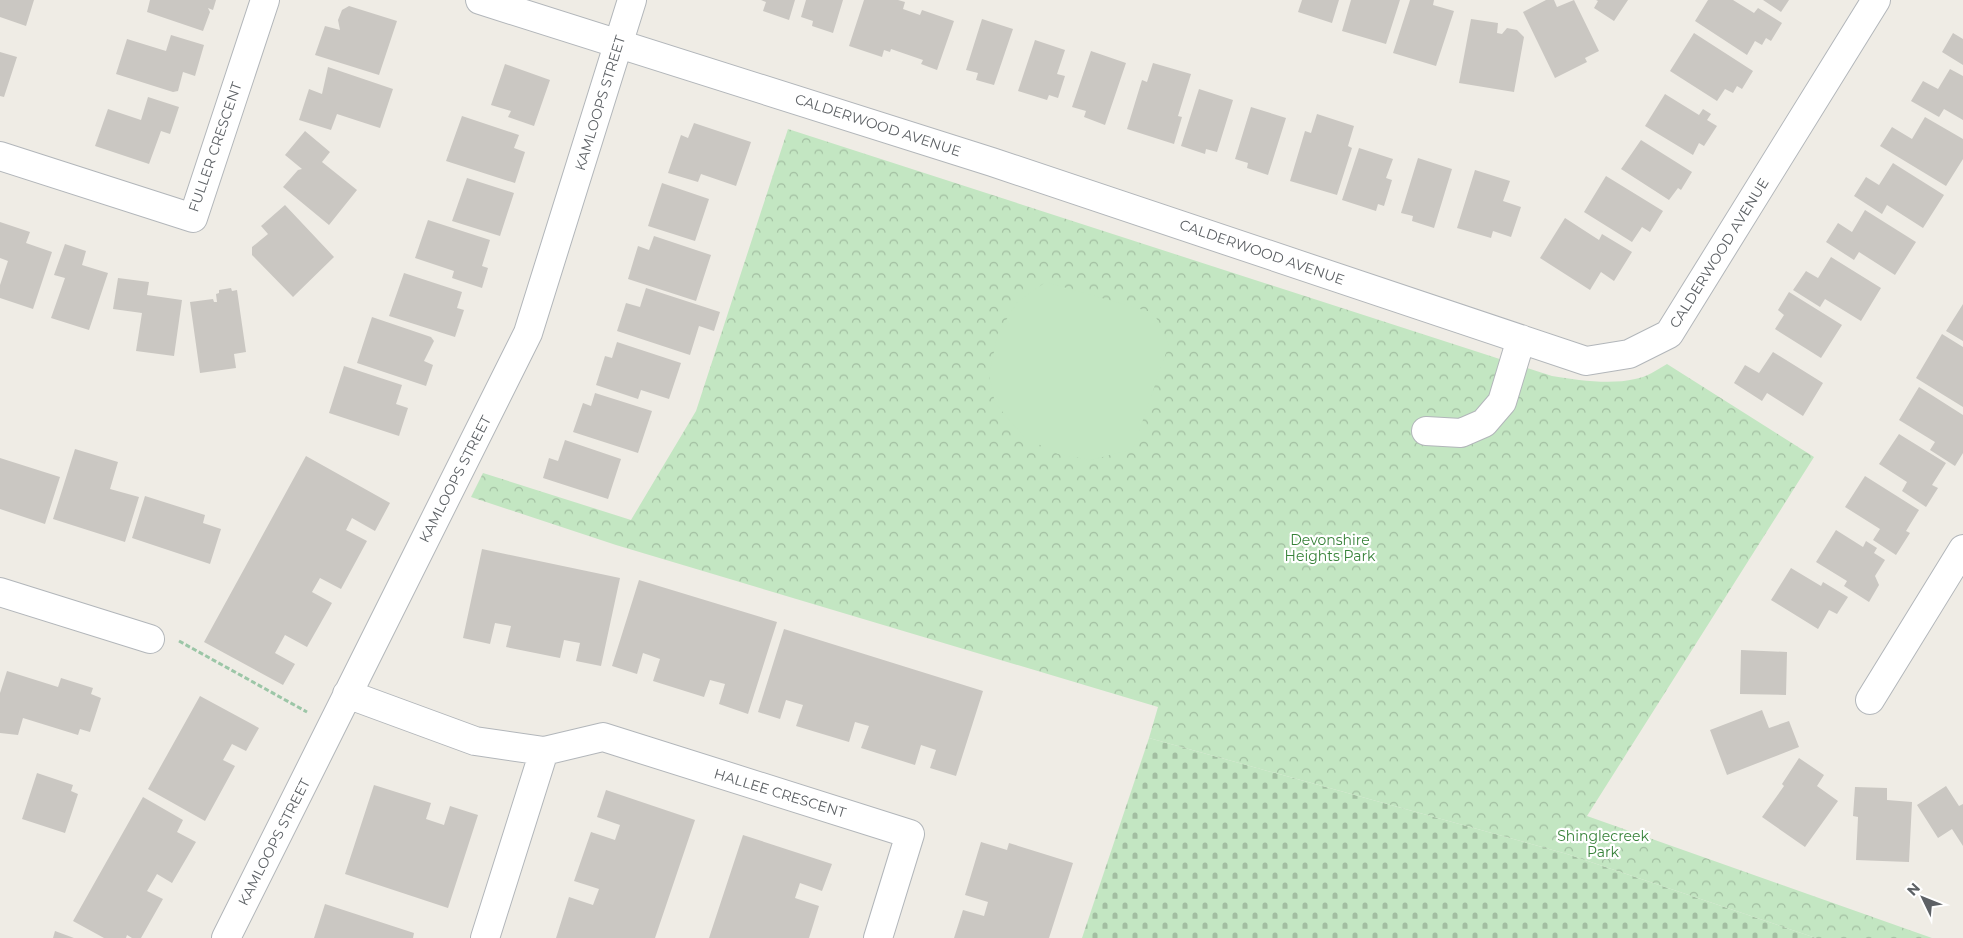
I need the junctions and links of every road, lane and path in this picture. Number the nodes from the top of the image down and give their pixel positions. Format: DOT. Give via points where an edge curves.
graph roads {
  1 [pos="264,0"];
  2 [pos="480,0"];
  3 [pos="632,0"];
  4 [pos="1876,0"];
  5 [pos="618,44"];
  6 [pos="0,156"];
  7 [pos="1521,339"];
  8 [pos="1426,431"];
  9 [pos="1963,550"];
  10 [pos="0,592"];
  11 [pos="150,640"];
  12 [pos="178,641"];
  13 [pos="347,694"];
  14 [pos="1870,700"];
  15 [pos="306,711"];
  16 [pos="544,750"];
  17 [pos="226,938"];
  18 [pos="485,938"];
  19 [pos="878,938"];
  1 -- 6 [label="street, FULLER CRESCENT" via="193,218"];
  2 -- 5 [label="street, CALDERWOOD AVENUE"];
  3 -- 5 [label="street, KAMLOOPS STREET"];
  4 -- 7 [label="street, CALDERWOOD AVENUE" via="1669,334 1629,354 1586,361"];
  5 -- 7 [label="street, CALDERWOOD AVENUE" via="992,162"];
  5 -- 13 [label="street, KAMLOOPS STREET" via="528,334"];
  7 -- 8 [label="street" via="1502,402 1484,423 1461,433"];
  9 -- 14 [label="street"];
  10 -- 11 [label="street"];
  12 -- 15 [label="path"];
  13 -- 16 [label="street, HALLEE CRESCENT" via="475,741"];
  13 -- 17 [label="street, KAMLOOPS STREET"];
  16 -- 18 [label="street"];
  16 -- 19 [label="street, HALLEE CRESCENT" via="603,737 910,834"];
}
